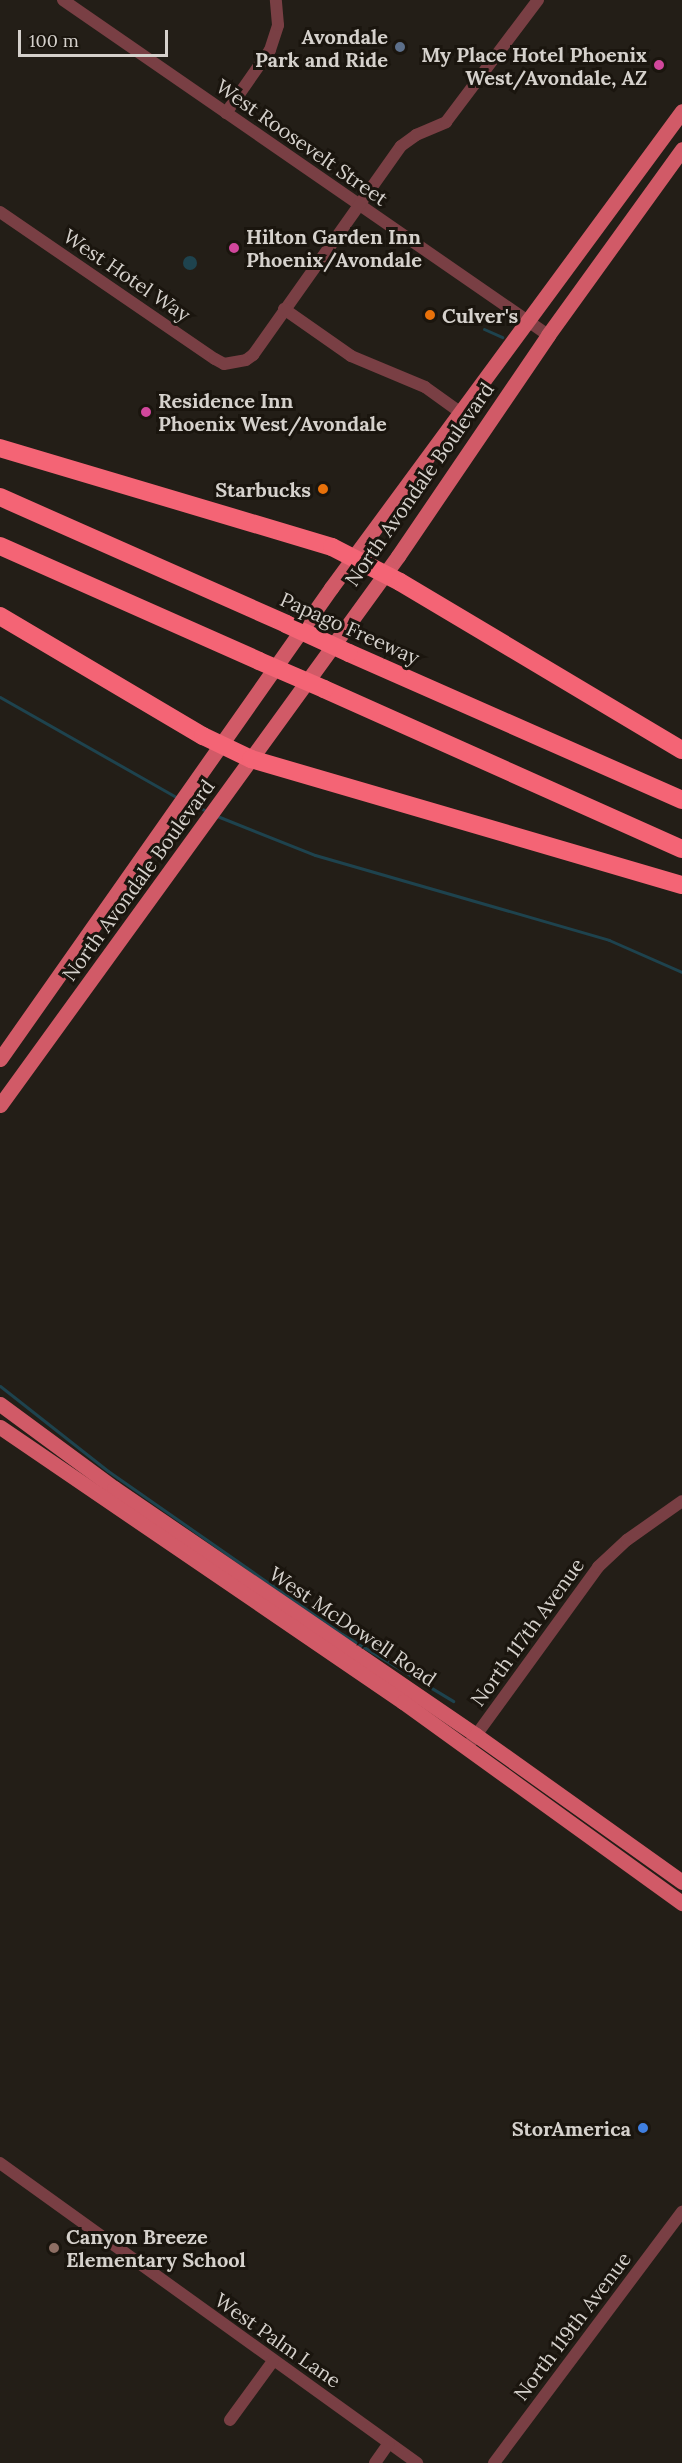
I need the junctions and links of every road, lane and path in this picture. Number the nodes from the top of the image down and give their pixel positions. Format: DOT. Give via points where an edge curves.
graph roads {
  1 [pos="63,0"];
  2 [pos="276,0"];
  3 [pos="538,0"];
  4 [pos="682,111"];
  5 [pos="226,112"];
  6 [pos="682,149"];
  7 [pos="359,205"];
  8 [pos="0,212"];
  9 [pos="284,309"];
  10 [pos="529,322"];
  11 [pos="548,335"];
  12 [pos="461,413"];
  13 [pos="0,448"];
  14 [pos="0,497"];
  15 [pos="0,546"];
  16 [pos="353,559"];
  17 [pos="384,574"];
  18 [pos="0,616"];
  19 [pos="220,743"];
  20 [pos="682,750"];
  21 [pos="251,759"];
  22 [pos="682,800"];
  23 [pos="682,849"];
  24 [pos="682,885"];
  25 [pos="3,1055"];
  26 [pos="26,1068"];
  27 [pos="0,1105"];
  28 [pos="0,1404"];
  29 [pos="0,1426"];
  30 [pos="682,1501"];
  31 [pos="476,1735"];
  32 [pos="466,1749"];
  33 [pos="682,1882"];
  34 [pos="682,1903"];
  35 [pos="0,2163"];
  36 [pos="682,2212"];
  37 [pos="273,2361"];
  38 [pos="230,2420"];
  39 [pos="389,2443"];
  40 [pos="375,2463"];
  41 [pos="417,2463"];
  42 [pos="494,2463"];
  1 -- 5 [label="street, West Roosevelt Street"];
  2 -- 5 [label="street" via="278,24 270,51"];
  3 -- 7 [label="street" via="456,111 446,122 401,146"];
  4 -- 10 [label="main road, North Avondale Boulevard"];
  5 -- 7 [label="street, West Roosevelt Street"];
  6 -- 11 [label="main road, North Avondale Boulevard"];
  7 -- 9 [label="street"];
  7 -- 10 [label="street, West Roosevelt Street"];
  8 -- 9 [label="street, West Hotel Way" via="215,359 233,364 253,355"];
  9 -- 12 [label="street" via="351,356 424,387"];
  10 -- 11 [label="street, West Roosevelt Street"];
  10 -- 12 [label="main road, North Avondale Boulevard"];
  11 -- 17 [label="main road, North Avondale Boulevard"];
  12 -- 16 [label="main road, North Avondale Boulevard"];
  13 -- 16 [label="highway" via="332,547"];
  14 -- 22 [label="highway, Papago Freeway, bridge"];
  15 -- 23 [label="highway, bridge"];
  16 -- 17 [label="highway"];
  16 -- 19 [label="main road, North Avondale Boulevard"];
  17 -- 20 [label="highway"];
  17 -- 21 [label="main road, North Avondale Boulevard"];
  18 -- 19 [label="highway"];
  19 -- 21 [label="highway"];
  19 -- 25 [label="main road, North Avondale Boulevard"];
  21 -- 24 [label="highway"];
  21 -- 26 [label="main road, North Avondale Boulevard"];
  25 -- 26 [label="main road"];
  26 -- 27 [label="main road, North Avondale Boulevard"];
  28 -- 31 [label="main road, West McDowell Road" via="114,1488"];
  29 -- 32 [label="main road, West McDowell Road"];
  30 -- 31 [label="street, North 117th Avenue" via="627,1540 598,1567"];
  31 -- 32 [label="street, North 117th Avenue"];
  31 -- 33 [label="main road, West McDowell Road"];
  32 -- 34 [label="main road, West McDowell Road"];
  35 -- 37 [label="street, West Palm Lane"];
  36 -- 42 [label="street, North 119th Avenue"];
  37 -- 38 [label="street"];
  37 -- 39 [label="street, West Palm Lane"];
  39 -- 40 [label="street"];
  39 -- 41 [label="street, West Palm Lane"];
}
